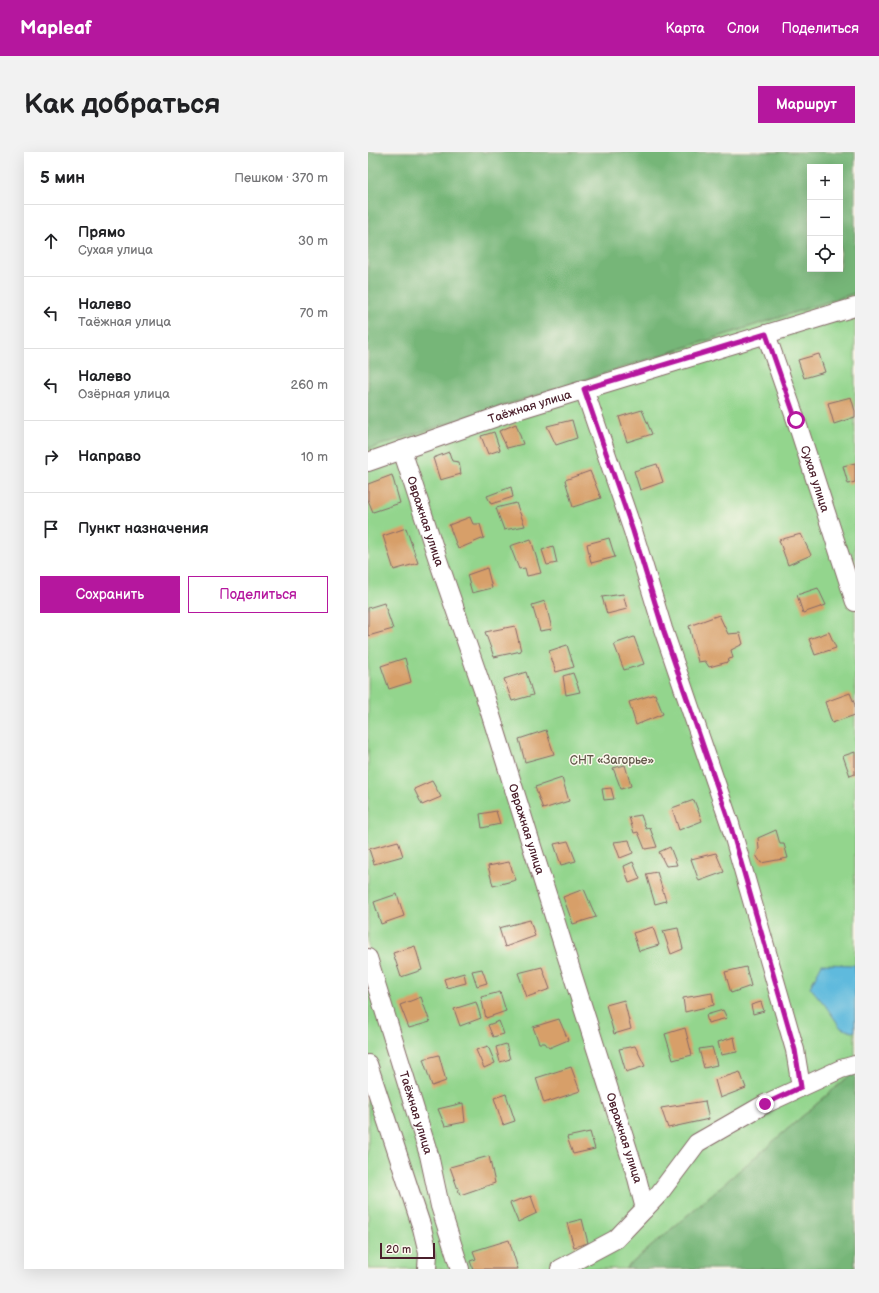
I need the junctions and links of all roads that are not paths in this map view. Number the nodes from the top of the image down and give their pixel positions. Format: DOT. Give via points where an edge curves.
graph roads {
  1 [pos="855,307"];
  2 [pos="766,334"];
  3 [pos="584,389"];
  4 [pos="402,450"];
  5 [pos="368,462"];
  6 [pos="855,602"];
  7 [pos="368,958"];
  8 [pos="368,1064"];
  9 [pos="855,1065"];
  10 [pos="801,1087"];
  11 [pos="645,1209"];
  12 [pos="427,1269"];
  13 [pos="460,1269"];
  14 [pos="560,1269"];
  1 -- 2 [label="street, Таёжная улица"];
  2 -- 3 [label="street, Таёжная улица"];
  2 -- 6 [label="street, Сухая улица"];
  3 -- 4 [label="street, Таёжная улица"];
  3 -- 10 [label="street" via="730,824 795,1050"];
  4 -- 5 [label="street, Таёжная улица"];
  4 -- 11 [label="street, Овражная улица" via="483,690"];
  7 -- 13 [label="street, Таёжная улица" via="429,1155 440,1206"];
  8 -- 12 [label="street" via="422,1228 428,1253"];
  9 -- 10 [label="street"];
  10 -- 11 [label="street" via="765,1104 697,1143"];
  11 -- 14 [label="street" via="616,1239"];
}
